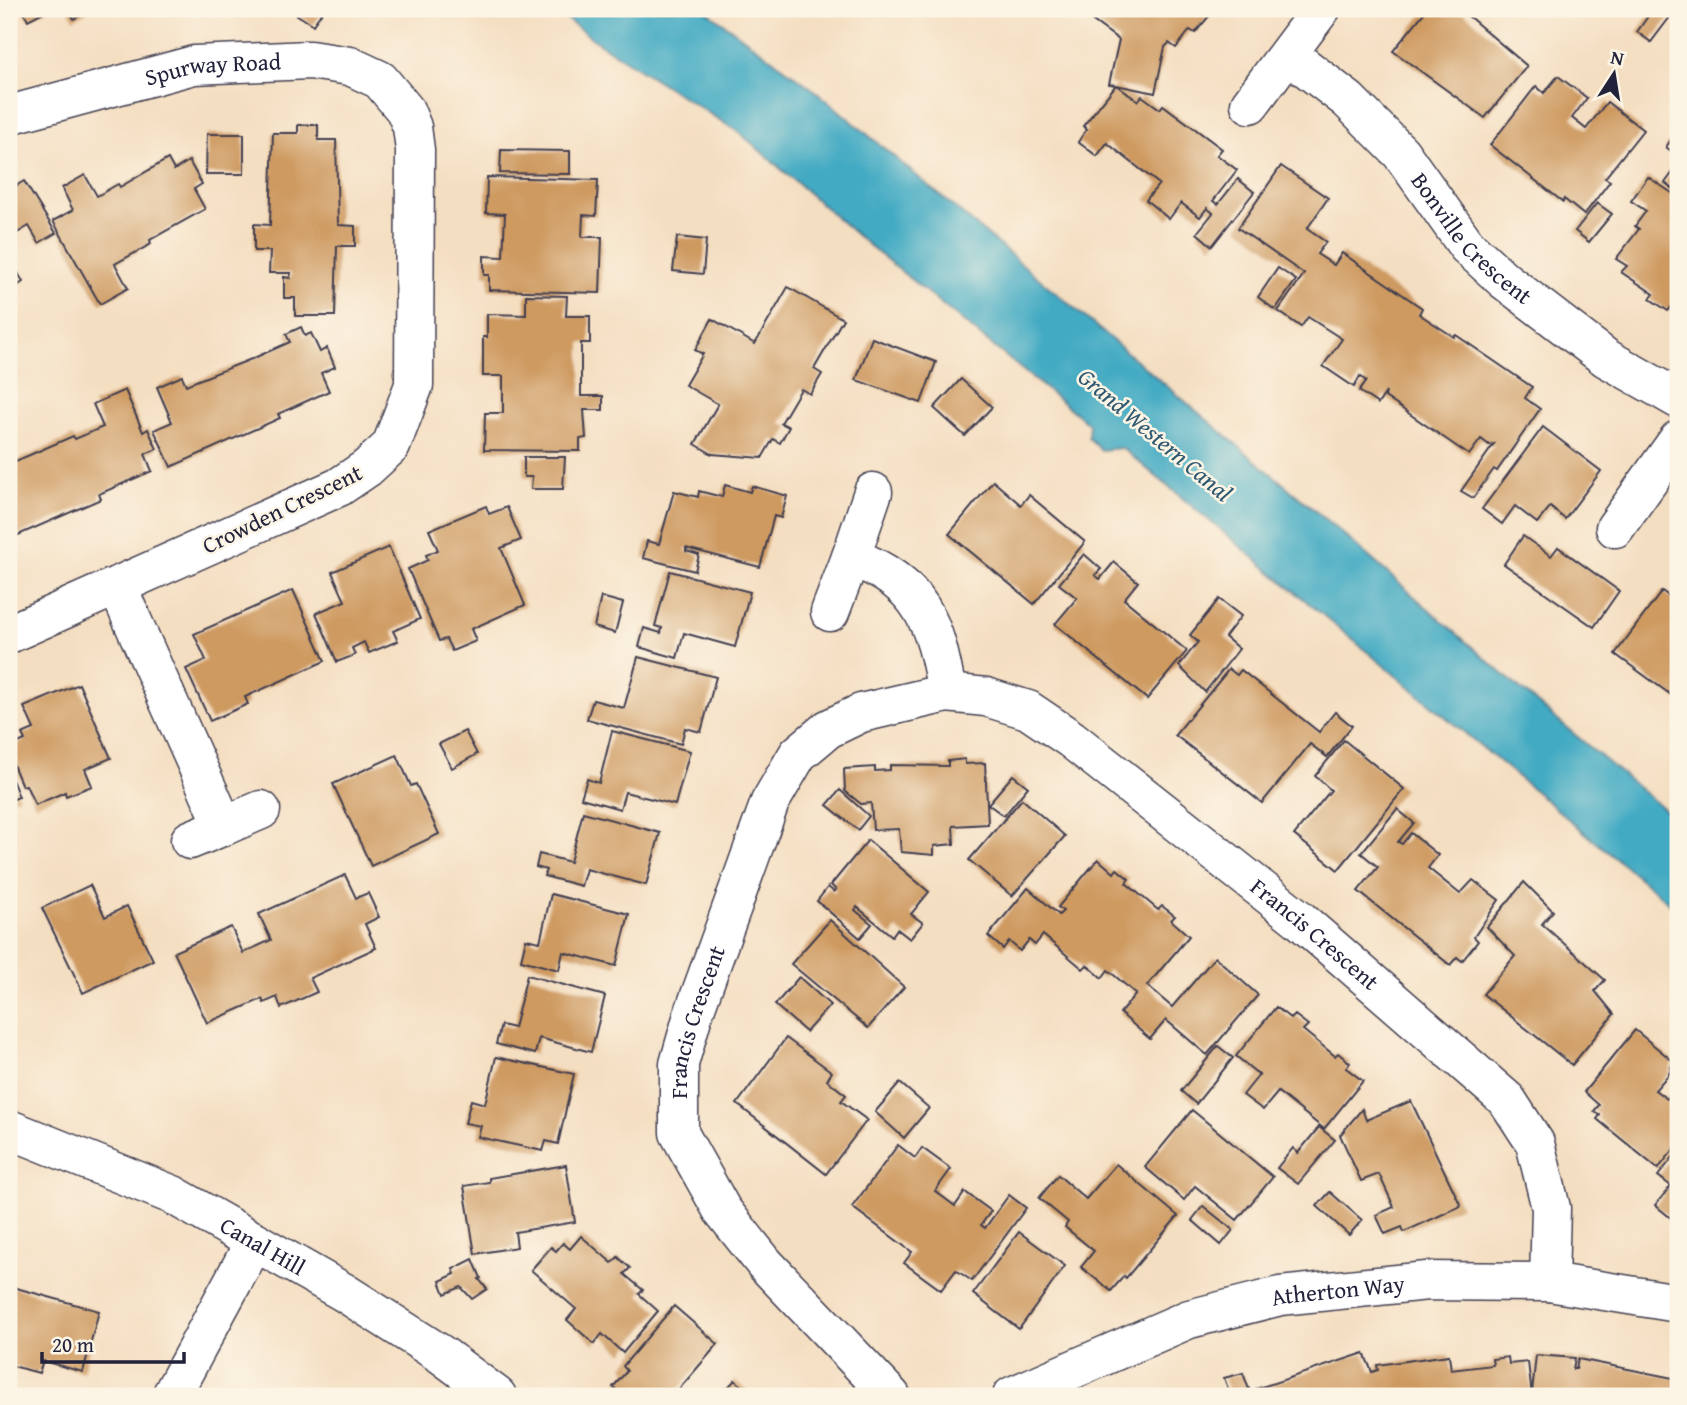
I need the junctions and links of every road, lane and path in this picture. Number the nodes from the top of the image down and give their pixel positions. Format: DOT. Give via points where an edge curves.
graph roads {
  1 [pos="1321,9"];
  2 [pos="1288,54"];
  3 [pos="1250,104"];
  4 [pos="405,110"];
  5 [pos="9,115"];
  6 [pos="1678,399"];
  7 [pos="1678,440"];
  8 [pos="873,492"];
  9 [pos="1615,528"];
  10 [pos="851,557"];
  11 [pos="117,586"];
  12 [pos="830,612"];
  13 [pos="9,634"];
  14 [pos="947,693"];
  15 [pos="261,810"];
  16 [pos="9,1129"];
  17 [pos="256,1241"];
  18 [pos="1549,1282"];
  19 [pos="1678,1303"];
  20 [pos="1020,1395"];
  21 [pos="171,1396"];
  22 [pos="497,1396"];
  23 [pos="891,1396"];
  1 -- 2 [label="street"];
  2 -- 3 [label="street"];
  2 -- 6 [label="street, Bonville Crescent" via="1348,100 1401,153 1467,246 1504,280 1606,358"];
  4 -- 5 [label="street, Spurway Road" via="380,80 350,66 310,60 194,65"];
  4 -- 11 [label="street, Crowden Crescent" via="415,150 414,386 391,446 339,486"];
  7 -- 9 [label="street"];
  8 -- 10 [label="street"];
  10 -- 12 [label="street"];
  10 -- 14 [label="street" via="897,579 923,609 940,650"];
  11 -- 13 [label="street, Crowden Crescent"];
  11 -- 15 [label="street" via="207,833"];
  14 -- 18 [label="street, Francis Crescent" via="986,697 1028,710 1071,739 1299,919 1507,1100 1535,1143 1551,1208"];
  14 -- 23 [label="street, Francis Crescent" via="861,713 828,729 798,754 770,802 679,1064 680,1133 722,1210 765,1264"];
  16 -- 17 [label="street, Canal Hill" via="173,1195"];
  17 -- 21 [label="street"];
  17 -- 22 [label="street, Canal Hill" via="442,1355"];
  18 -- 19 [label="street, Atherton Way"];
  18 -- 20 [label="street, Atherton Way" via="1427,1281 1280,1296 1189,1319"];
}
